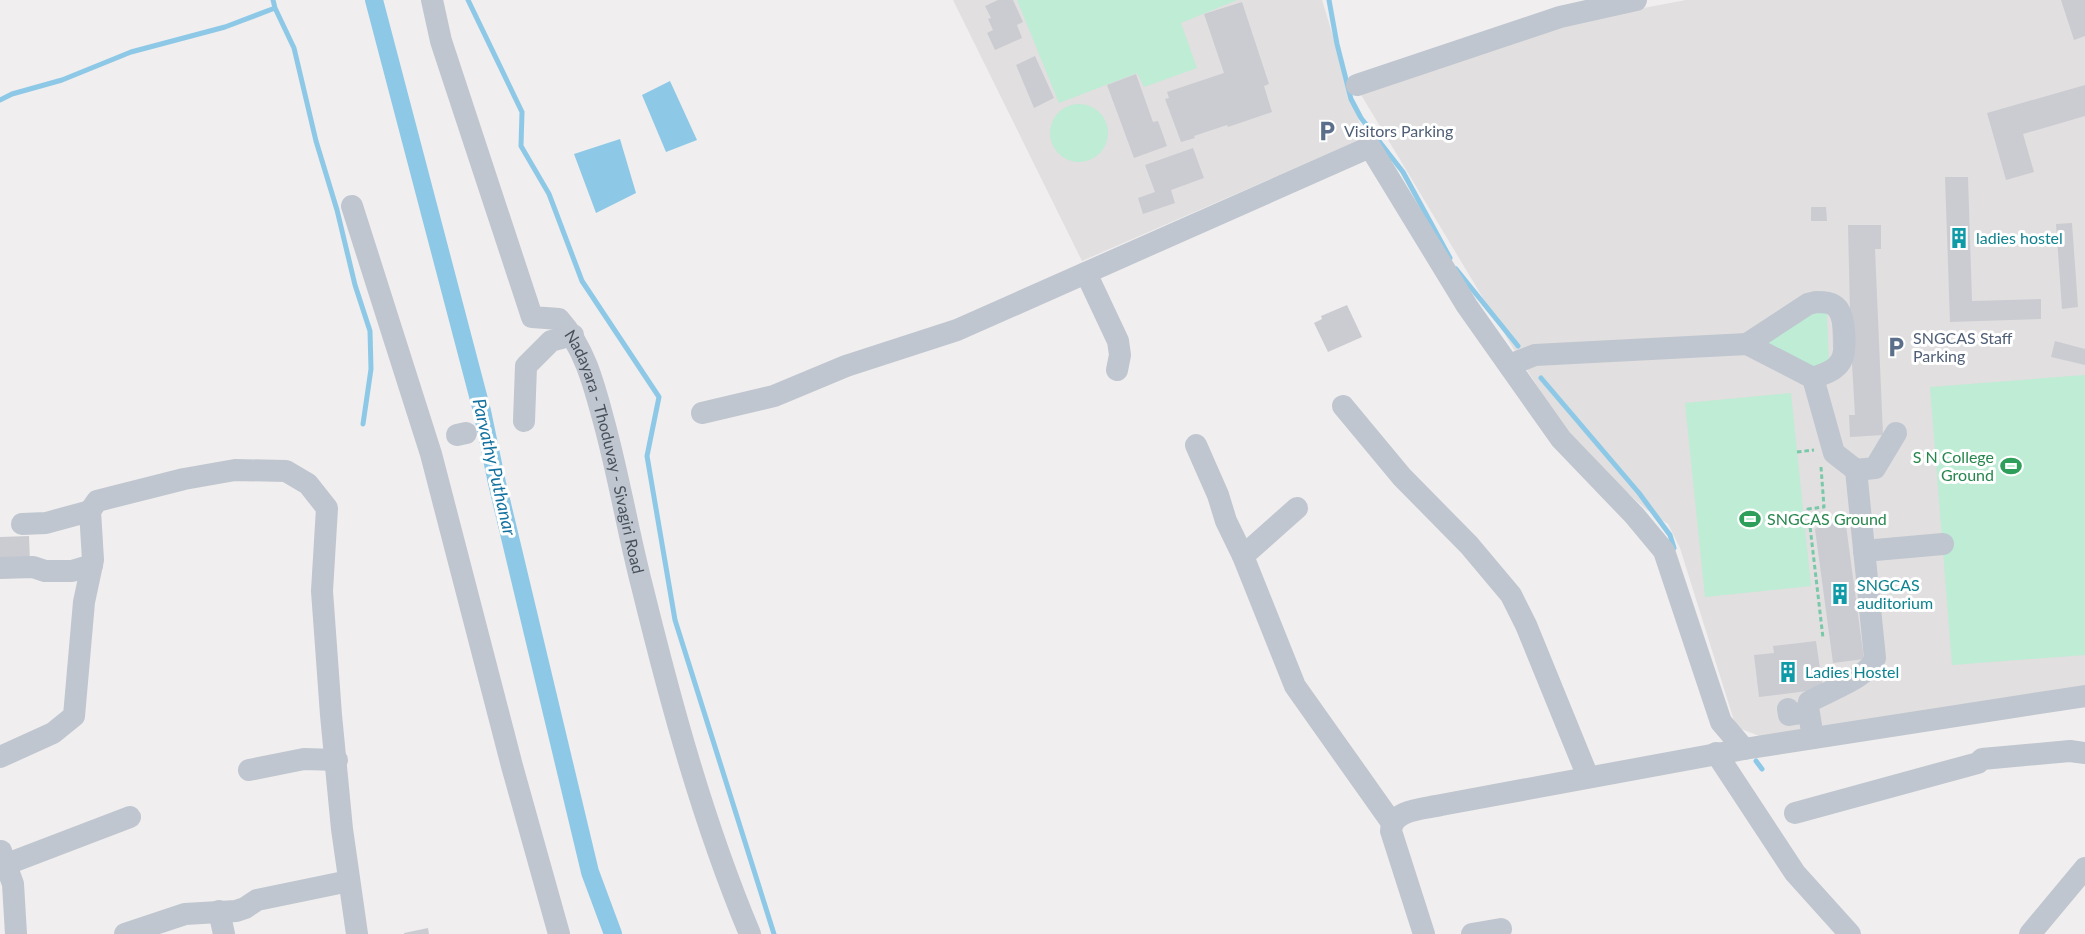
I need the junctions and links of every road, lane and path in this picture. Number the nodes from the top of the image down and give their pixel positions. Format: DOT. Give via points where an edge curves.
graph roads {
  1 [pos="432,0"];
  2 [pos="1636,0"];
  3 [pos="1357,85"];
  4 [pos="352,206"];
  5 [pos="1086,273"];
  6 [pos="573,335"];
  7 [pos="1747,344"];
  8 [pos="1509,365"];
  9 [pos="1117,370"];
  10 [pos="1813,378"];
  11 [pos="1343,406"];
  12 [pos="702,413"];
  13 [pos="524,421"];
  14 [pos="1896,433"];
  15 [pos="1196,445"];
  16 [pos="1819,450"];
  17 [pos="1797,452"];
  18 [pos="1856,470"];
  19 [pos="1824,507"];
  20 [pos="1297,508"];
  21 [pos="90,512"];
  22 [pos="22,524"];
  23 [pos="1942,544"];
  24 [pos="1864,551"];
  25 [pos="1243,556"];
  26 [pos="92,565"];
  27 [pos="0,568"];
  28 [pos="1823,638"];
  29 [pos="2085,696"];
  30 [pos="1813,738"];
  31 [pos="1744,749"];
  32 [pos="1716,753"];
  33 [pos="2085,753"];
  34 [pos="0,758"];
  35 [pos="337,760"];
  36 [pos="249,770"];
  37 [pos="1588,777"];
  38 [pos="1795,813"];
  39 [pos="130,817"];
  40 [pos="1392,823"];
  41 [pos="3,857"];
  42 [pos="2085,868"];
  43 [pos="350,881"];
  44 [pos="219,911"];
  45 [pos="1501,929"];
  46 [pos="16,934"];
  47 [pos="125,934"];
  48 [pos="224,934"];
  49 [pos="357,934"];
  50 [pos="559,934"];
  51 [pos="750,934"];
  52 [pos="1424,934"];
  53 [pos="1472,934"];
  54 [pos="1850,934"];
  55 [pos="2030,934"];
  1 -- 6 [label="street, Nadayara - Thoduvay - Sivagiri Road" via="441,41 532,317 560,319"];
  2 -- 3 [label="street" via="1560,17"];
  4 -- 50 [label="street" via="431,454"];
  5 -- 8 [label="street" via="1370,147 1467,306"];
  5 -- 9 [label="street" via="1118,341"];
  5 -- 12 [label="street" via="957,330 846,366 774,396"];
  6 -- 13 [label="street" via="551,341 526,366"];
  6 -- 51 [label="street, Nadayara - Thoduvay - Sivagiri Road" via="591,375 615,461 673,710"];
  7 -- 8 [label="street" via="1535,355"];
  7 -- 10 [label="street"];
  7 -- 10 [label="street" via="1808,304 1830,303 1838,309 1843,324 1842,359 1831,371"];
  8 -- 31 [label="street" via="1561,439 1664,551 1721,722"];
  10 -- 18 [label="street" via="1834,453"];
  11 -- 37 [label="street" via="1401,477 1469,545 1511,595"];
  14 -- 18 [label="street" via="1875,468"];
  15 -- 25 [label="street"];
  16 -- 17 [label="path"];
  18 -- 24 [label="street"];
  19 -- 28 [label="path" via="1808,509"];
  20 -- 25 [label="street"];
  21 -- 22 [label="street" via="46,523"];
  21 -- 26 [label="street"];
  21 -- 35 [label="street" via="97,501 235,470 286,471 308,484 327,508 322,591"];
  23 -- 24 [label="street"];
  24 -- 30 [label="street" via="1874,663 1865,673 1798,710"];
  25 -- 40 [label="street" via="1295,686"];
  26 -- 27 [label="street" via="72,571"];
  26 -- 34 [label="street" via="84,602 74,716 53,733"];
  29 -- 30 [label="street"];
  30 -- 31 [label="street"];
  31 -- 32 [label="street"];
  32 -- 37 [label="street"];
  32 -- 54 [label="street" via="1796,873"];
  33 -- 38 [label="street" via="1991,757"];
  35 -- 36 [label="street" via="304,759"];
  35 -- 43 [label="street"];
  37 -- 40 [label="street" via="1441,805 1400,815"];
  39 -- 41 [label="street"];
  40 -- 52 [label="street" via="1391,831"];
  41 -- 46 [label="street" via="13,884"];
  42 -- 55 [label="street"];
  43 -- 44 [label="street" via="256,900 236,911"];
  43 -- 49 [label="street"];
  44 -- 47 [label="street" via="185,914"];
  44 -- 48 [label="street"];
  45 -- 53 [label="street"];
}
